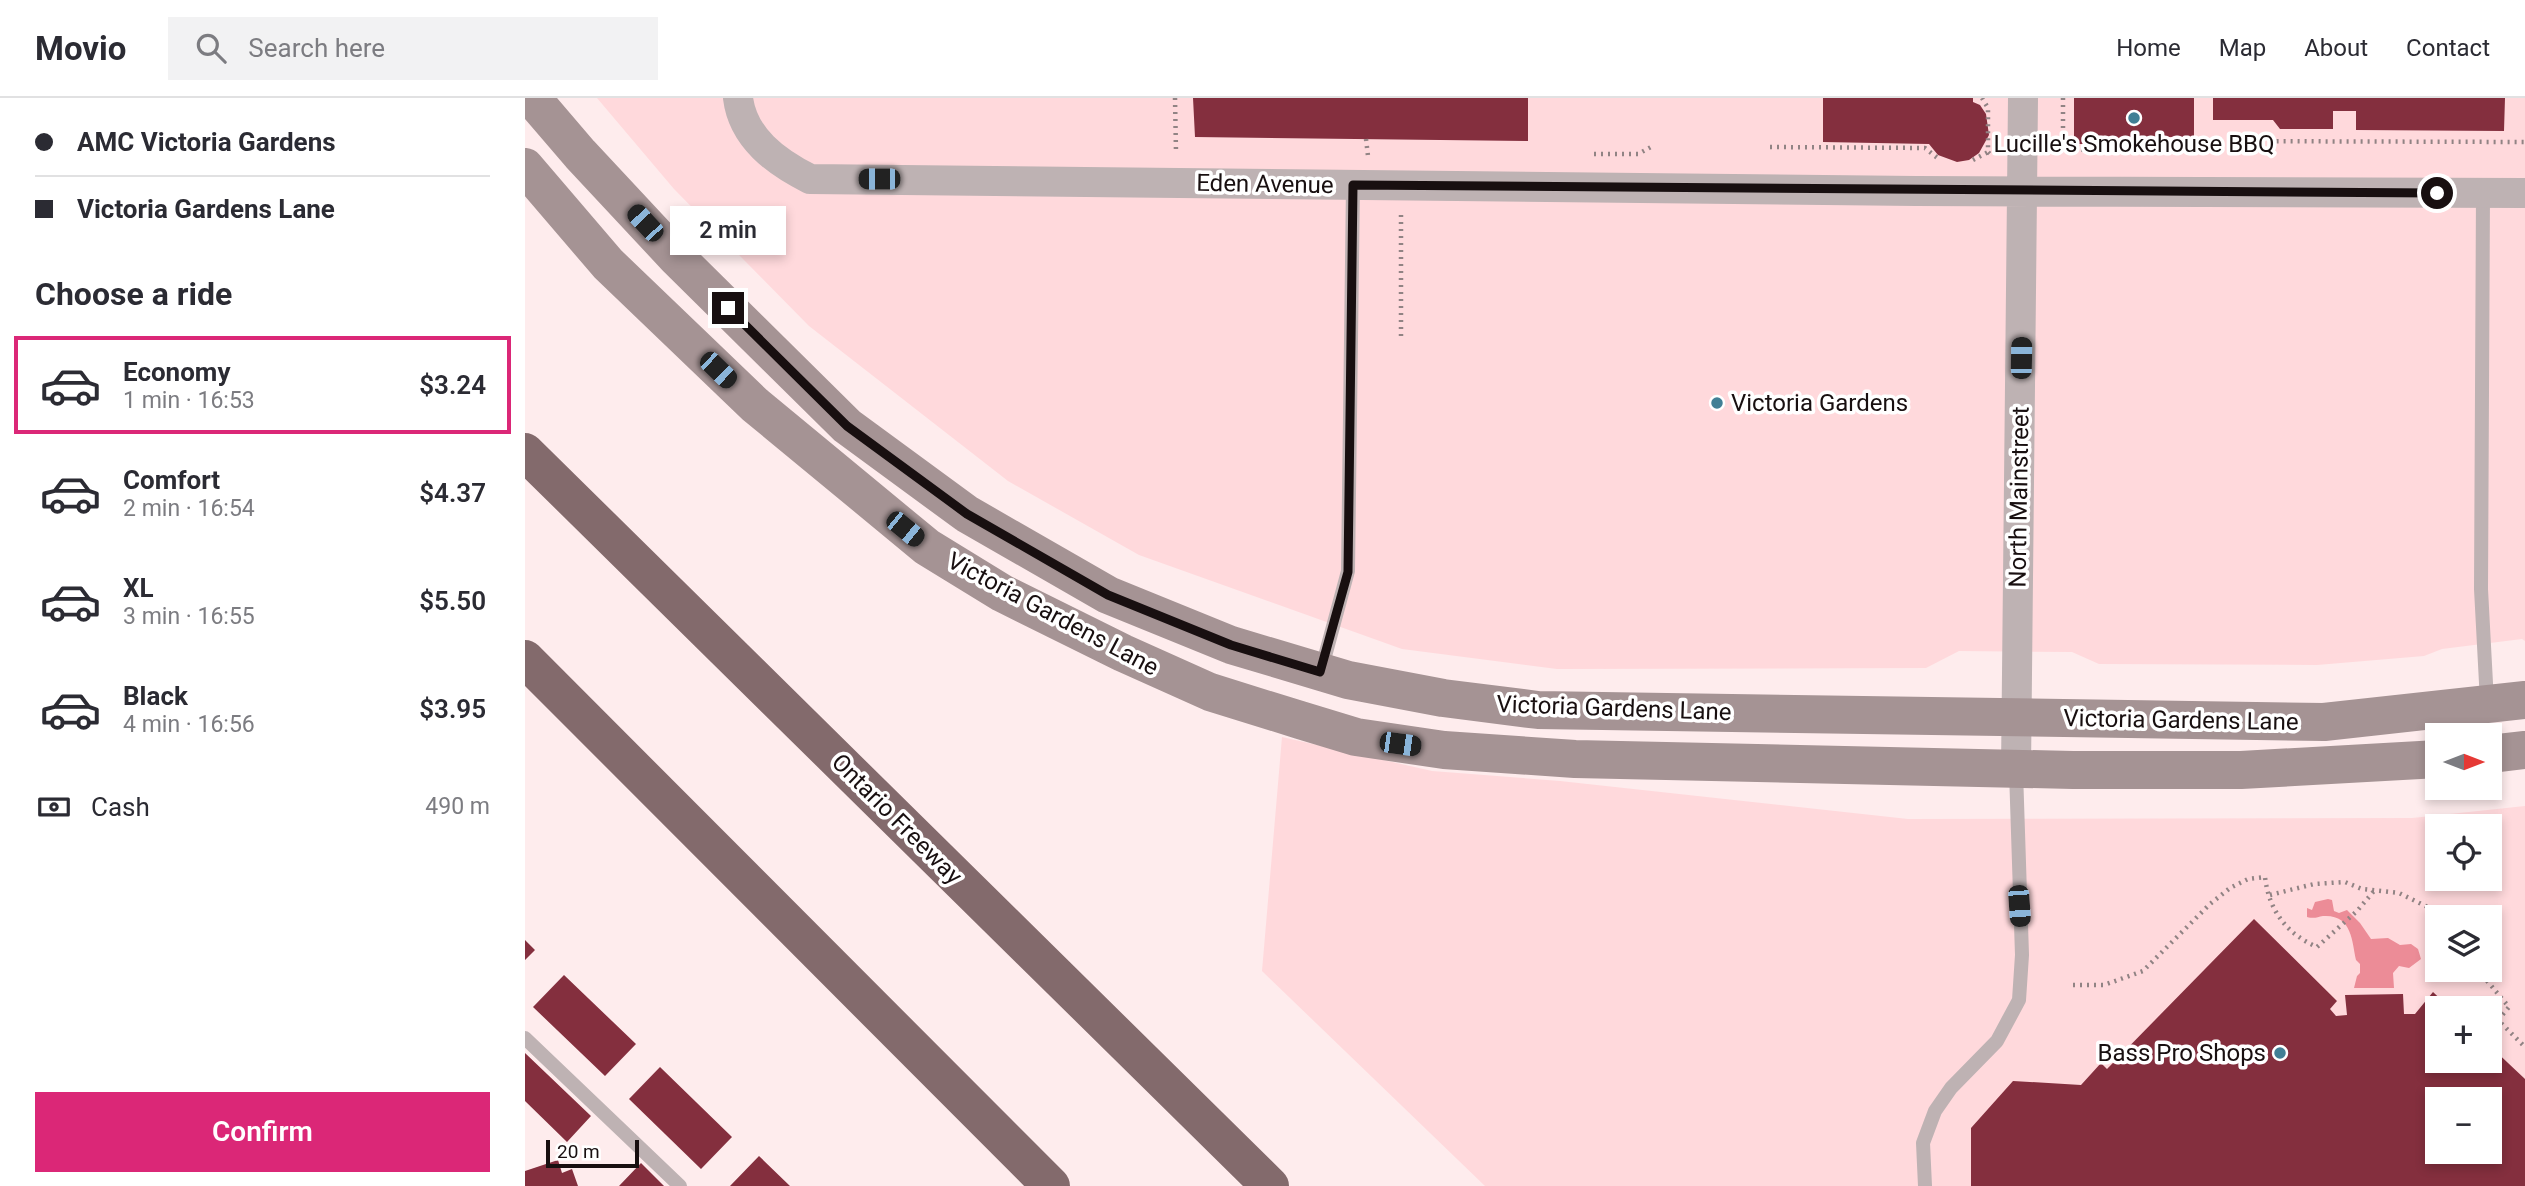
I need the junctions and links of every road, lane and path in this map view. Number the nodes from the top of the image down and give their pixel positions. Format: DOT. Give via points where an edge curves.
graph roads {
  1 [pos="532,98"];
  2 [pos="738,98"];
  3 [pos="1175,98"];
  4 [pos="1983,98"];
  5 [pos="2023,98"];
  6 [pos="2063,98"];
  7 [pos="1366,139"];
  8 [pos="2525,142"];
  9 [pos="1770,147"];
  10 [pos="1651,148"];
  11 [pos="2063,150"];
  12 [pos="1188,152"];
  13 [pos="1988,152"];
  14 [pos="1366,153"];
  15 [pos="1379,153"];
  16 [pos="1584,154"];
  17 [pos="1994,156"];
  18 [pos="2052,156"];
  19 [pos="1950,160"];
  20 [pos="1962,160"];
  21 [pos="525,166"];
  22 [pos="1353,185"];
  23 [pos="1385,185"];
  24 [pos="2022,191"];
  25 [pos="2483,193"];
  26 [pos="2525,193"];
  27 [pos="1401,340"];
  28 [pos="525,440"];
  29 [pos="525,452"];
  30 [pos="561,488"];
  31 [pos="1044,614"];
  32 [pos="525,659"];
  33 [pos="1320,672"];
  34 [pos="2525,700"];
  35 [pos="2487,704"];
  36 [pos="2016,717"];
  37 [pos="2525,750"];
  38 [pos="2503,753"];
  39 [pos="2425,760"];
  40 [pos="2016,769"];
  41 [pos="2374,891"];
  42 [pos="2270,895"];
  43 [pos="2425,905"];
  44 [pos="2488,982"];
  45 [pos="2073,985"];
  46 [pos="525,1038"];
  47 [pos="2525,1047"];
  48 [pos="680,1186"];
  49 [pos="1051,1186"];
  50 [pos="1270,1186"];
  51 [pos="1925,1186"];
  1 -- 33 [label="main road, Victoria Gardens Lane" via="677,258 847,426 967,514 1108,595 1231,645"];
  2 -- 22 [label="street, Eden Avenue" via="751,135 786,168 810,179"];
  3 -- 12 [label="path" via="1174,152"];
  4 -- 13 [label="path" via="1988,108"];
  5 -- 24 [label="street, North Mainstreet"];
  6 -- 11 [label="path"];
  7 -- 14 [label="path"];
  8 -- 11 [label="path" via="2201,141"];
  9 -- 19 [label="path" via="1925,148 1938,159"];
  10 -- 16 [label="path" via="1638,154"];
  11 -- 18 [label="path"];
  13 -- 17 [label="path"];
  13 -- 20 [label="path" via="1974,160"];
  14 -- 15 [label="path"];
  14 -- 23 [label="path"];
  21 -- 31 [label="main road, Victoria Gardens Lane" via="608,264 755,405 927,547"];
  22 -- 23 [label="street, Eden Avenue"];
  22 -- 33 [label="lane" via="1348,572"];
  23 -- 24 [label="street, Eden Avenue"];
  23 -- 27 [label="path" via="1401,214"];
  24 -- 25 [label="street, Eden Avenue"];
  24 -- 36 [label="street, North Mainstreet"];
  25 -- 26 [label="street, Eden Avenue"];
  25 -- 35 [label="lane" via="2480,589"];
  28 -- 30 [label="highway"];
  29 -- 30 [label="highway, Ontario Freeway"];
  30 -- 50 [label="highway, Ontario Freeway"];
  31 -- 33 [label="main road" via="1139,639 1225,674 1297,692 1310,688"];
  31 -- 40 [label="main road, Victoria Gardens Lane" via="1210,692 1356,737 1444,750 1576,759"];
  32 -- 49 [label="highway"];
  33 -- 36 [label="main road, Victoria Gardens Lane" via="1443,698 1538,710"];
  34 -- 35 [label="main road, Victoria Gardens Lane"];
  35 -- 36 [label="main road, Victoria Gardens Lane" via="2324,722"];
  36 -- 40 [label="street, North Mainstreet"];
  37 -- 38 [label="main road"];
  39 -- 40 [label="main road, Victoria Gardens Lane" via="2241,770"];
  40 -- 51 [label="lane" via="2022,955 2019,1000 1997,1041 1935,1111 1923,1143"];
  41 -- 42 [label="path" via="2345,882"];
  41 -- 42 [label="path" via="2317,947 2288,931"];
  41 -- 43 [label="path" via="2399,892"];
  42 -- 45 [label="path" via="2265,877 2248,879 2210,904 2143,971 2104,985"];
  44 -- 47 [label="path" via="2509,1007 2498,1020"];
  46 -- 48 [label="lane"];
}
